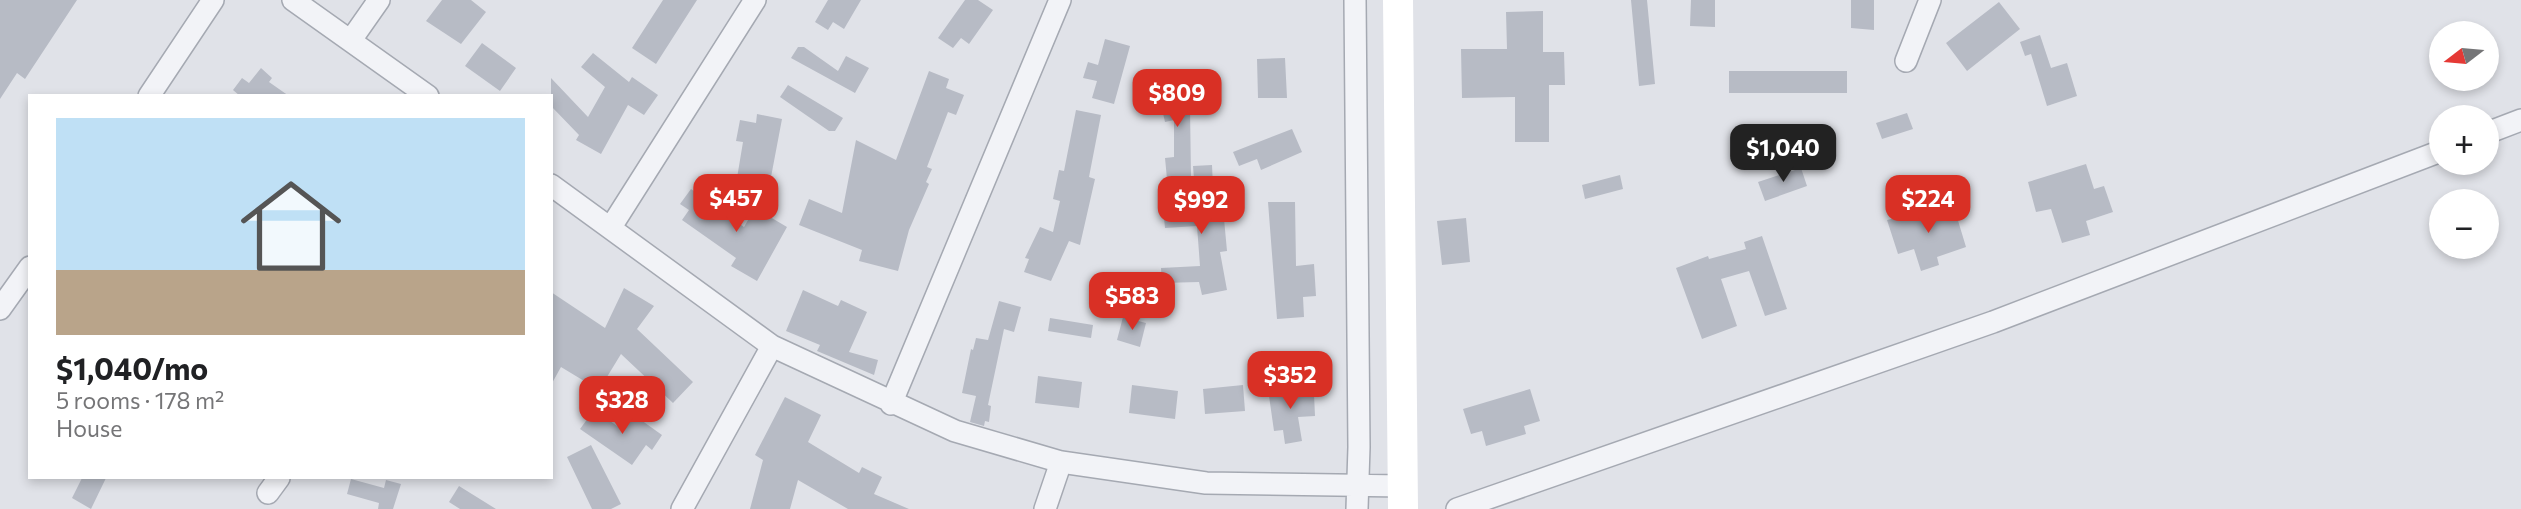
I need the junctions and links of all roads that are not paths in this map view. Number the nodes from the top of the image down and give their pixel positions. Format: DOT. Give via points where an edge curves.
graph roads {
  1 [pos="213,0"];
  2 [pos="293,0"];
  3 [pos="379,0"];
  4 [pos="755,0"];
  5 [pos="1060,0"];
  6 [pos="1355,0"];
  7 [pos="1398,0"];
  8 [pos="1930,0"];
  9 [pos="351,40"];
  10 [pos="1906,61"];
  11 [pos="150,94"];
  12 [pos="425,94"];
  13 [pos="2521,120"];
  14 [pos="2499,128"];
  15 [pos="2429,156"];
  16 [pos="553,186"];
  17 [pos="611,227"];
  18 [pos="28,270"];
  19 [pos="0,309"];
  20 [pos="772,346"];
  21 [pos="891,404"];
  22 [pos="1061,462"];
  23 [pos="1356,486"];
  24 [pos="1403,498"];
  25 [pos="682,509"];
  26 [pos="1045,509"];
  27 [pos="1357,509"];
  28 [pos="1457,509"];
  1 -- 11 [label="street"];
  2 -- 9 [label="street"];
  3 -- 9 [label="street"];
  4 -- 17 [label="street"];
  5 -- 21 [label="street"];
  6 -- 23 [label="street"];
  7 -- 24 [label="main road"];
  8 -- 10 [label="street"];
  9 -- 12 [label="street"];
  13 -- 14 [label="street"];
  15 -- 28 [label="street" via="1993,321"];
  16 -- 17 [label="street"];
  17 -- 20 [label="street"];
  18 -- 19 [label="street"];
  20 -- 21 [label="street"];
  20 -- 25 [label="street"];
  21 -- 22 [label="street" via="955,430"];
  22 -- 23 [label="street" via="1206,483"];
  22 -- 26 [label="street"];
  23 -- 24 [label="street"];
  23 -- 27 [label="street"];
}
